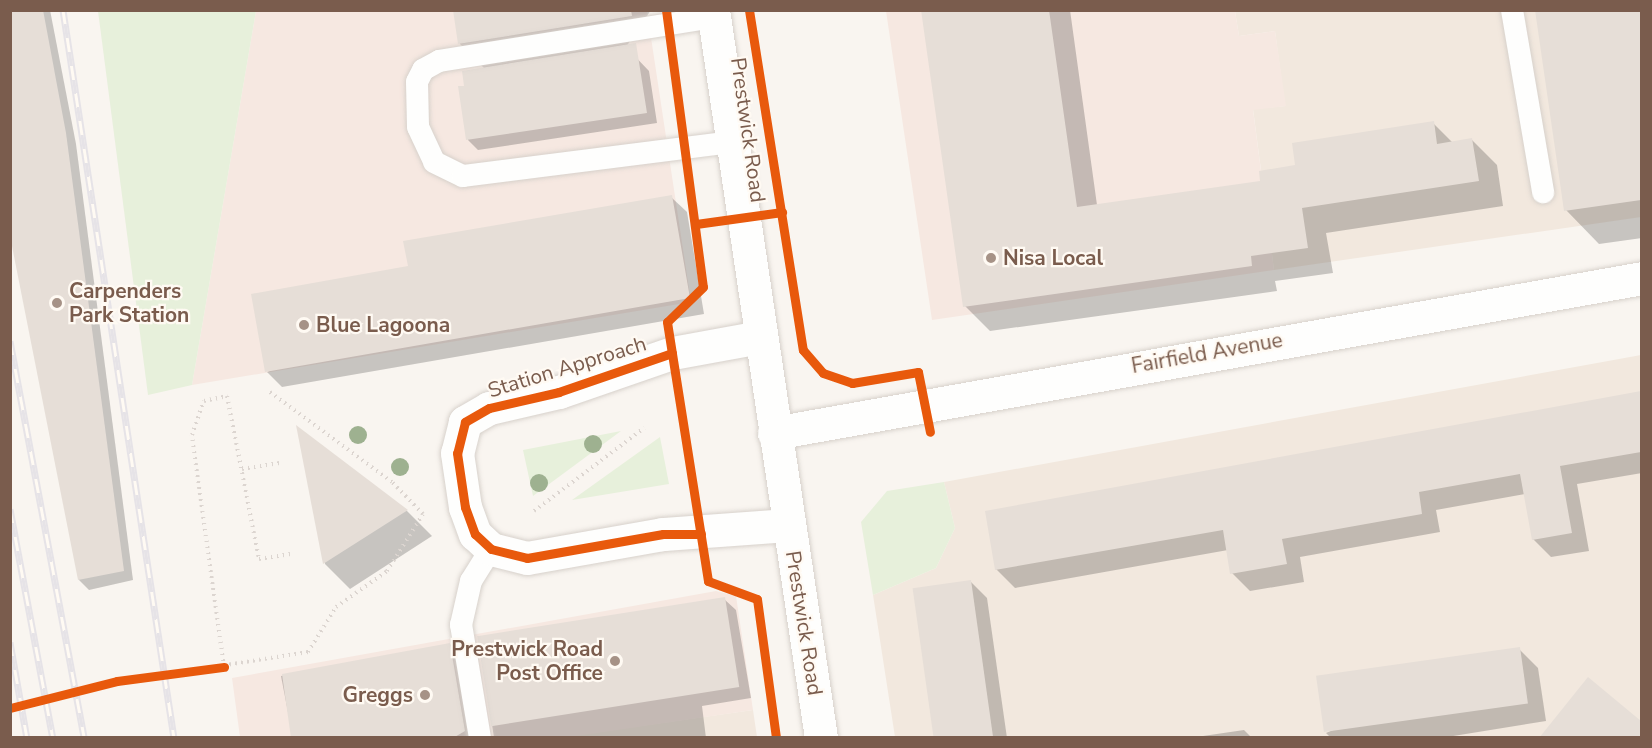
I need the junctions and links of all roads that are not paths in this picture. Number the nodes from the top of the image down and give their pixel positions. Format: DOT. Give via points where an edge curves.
graph roads {
  1 [pos="1512,10"];
  2 [pos="713,14"];
  3 [pos="732,142"];
  4 [pos="1543,192"];
  5 [pos="1641,278"];
  6 [pos="760,337"];
  7 [pos="774,433"];
  8 [pos="789,525"];
  9 [pos="491,549"];
  10 [pos="480,738"];
  11 [pos="821,738"];
  1 -- 4 [label="lane"];
  2 -- 3 [label="street, Prestwick Road"];
  2 -- 3 [label="lane" via="439,61 423,70 417,82 418,127 434,162 472,176"];
  3 -- 6 [label="street, Prestwick Road"];
  5 -- 7 [label="street, Fairfield Avenue"];
  6 -- 7 [label="street, Prestwick Road"];
  6 -- 9 [label="street, Station Approach" via="672,353 560,392 489,408 465,422 457,453 465,507 475,534"];
  7 -- 8 [label="street, Prestwick Road"];
  8 -- 9 [label="street" via="663,534 527,558"];
  8 -- 11 [label="street, Prestwick Road"];
  9 -- 10 [label="lane" via="471,581 461,625"];
}
